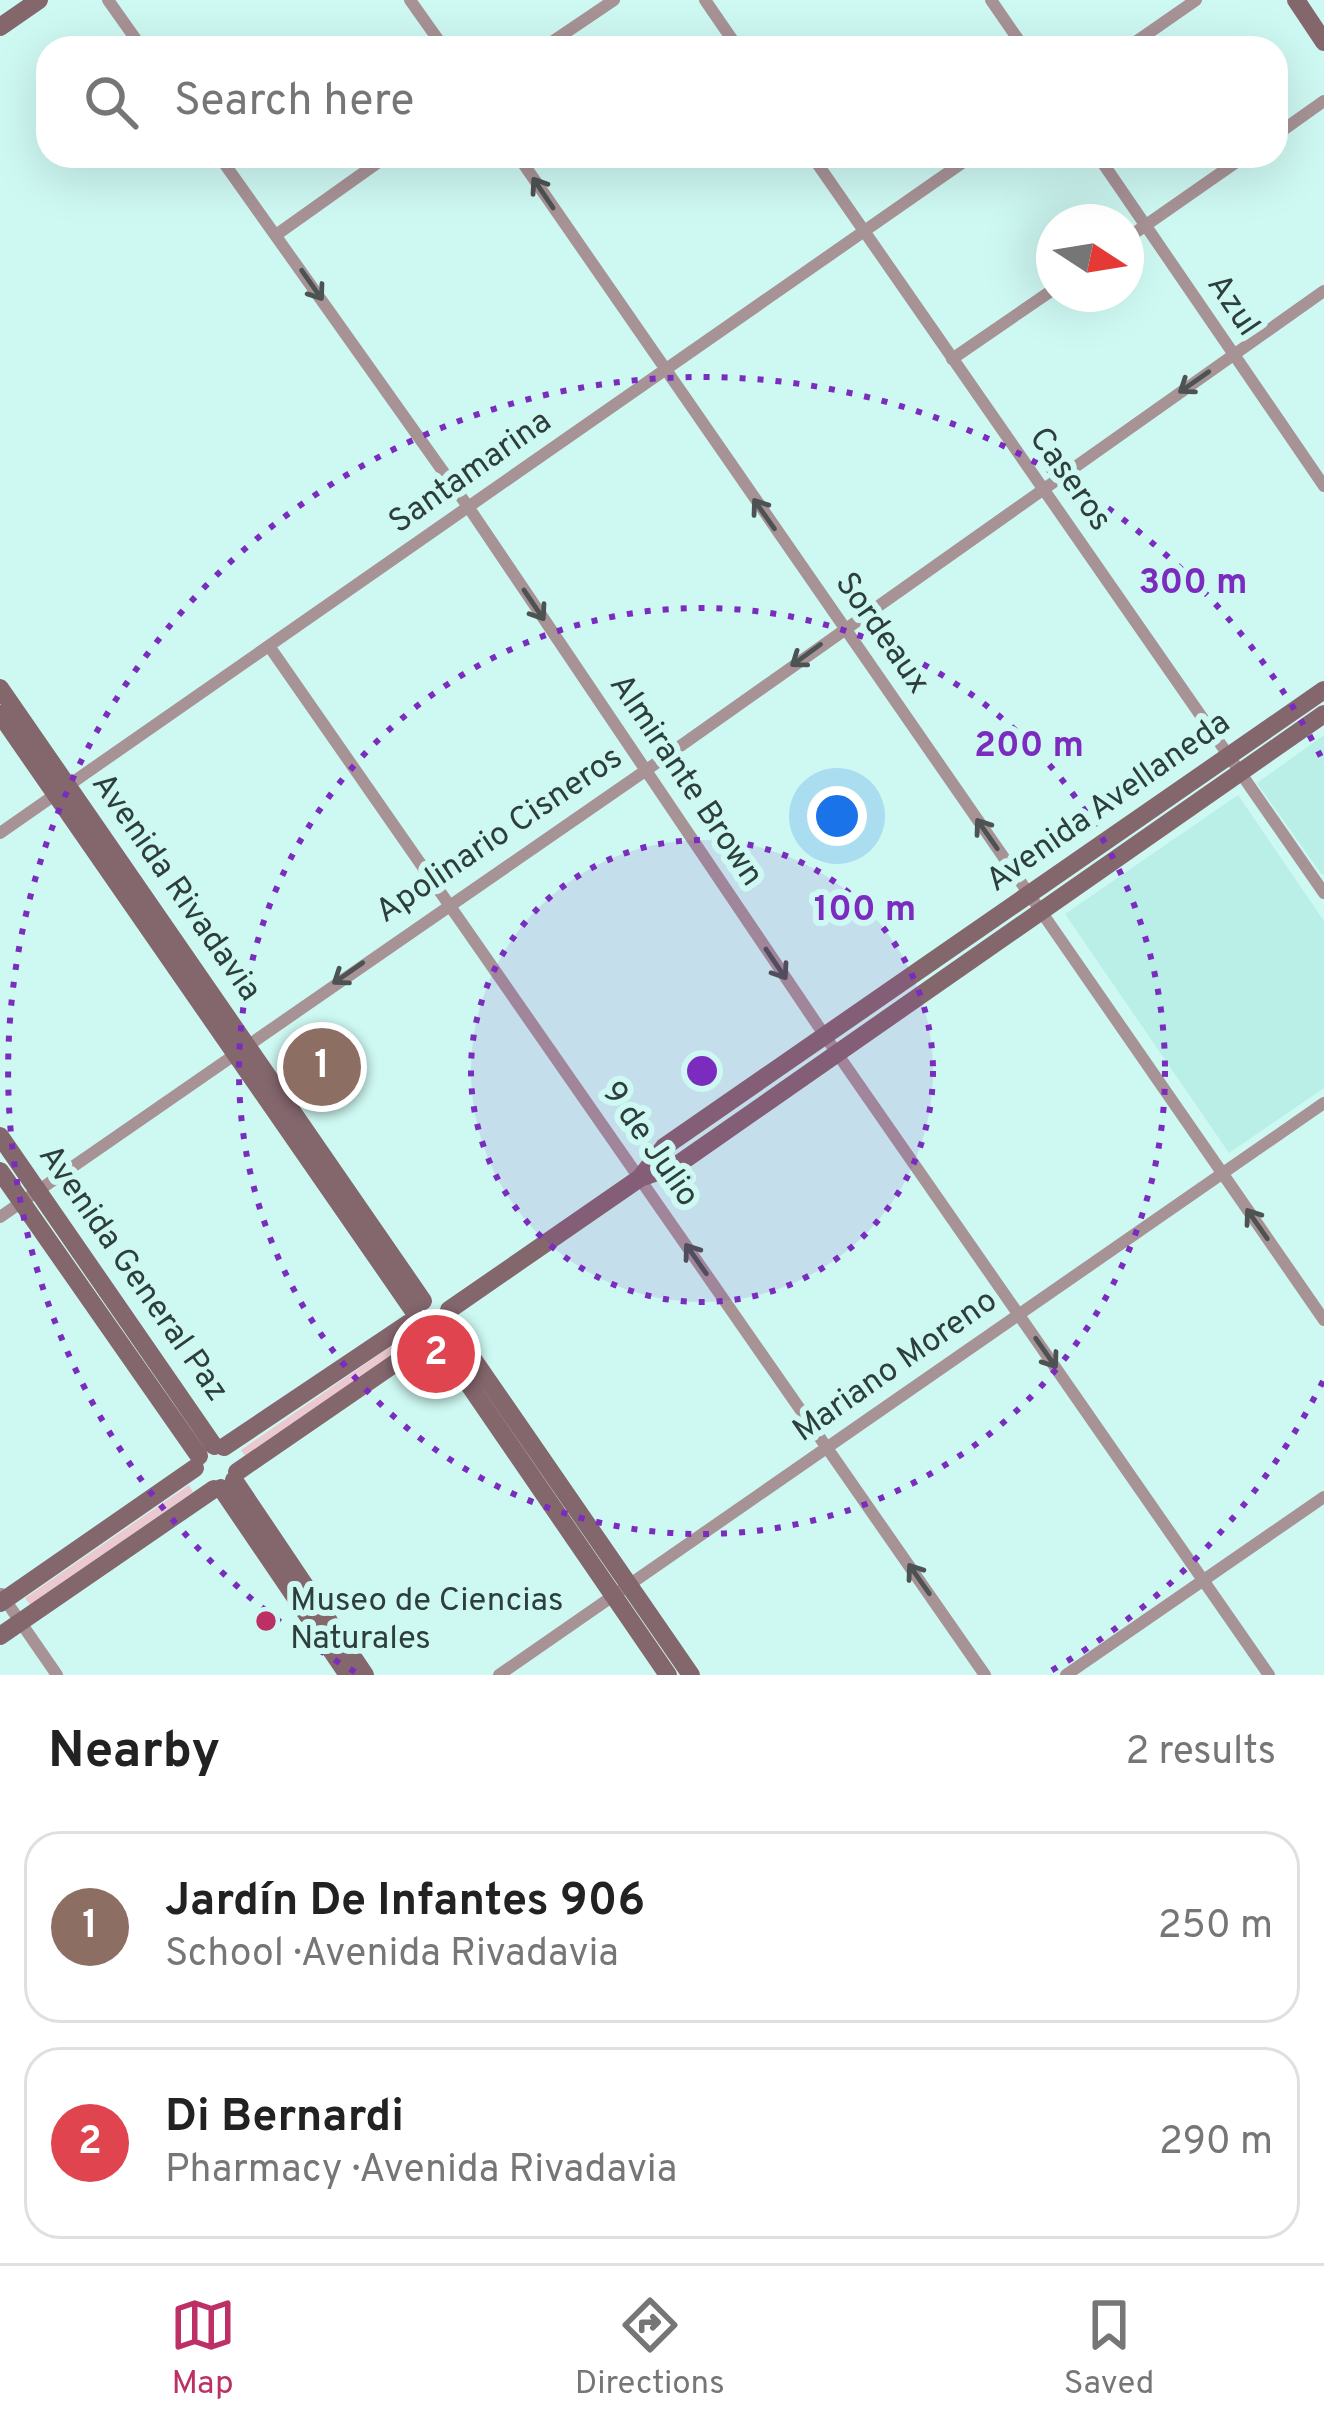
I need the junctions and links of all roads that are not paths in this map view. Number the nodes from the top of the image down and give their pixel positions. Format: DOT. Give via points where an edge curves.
graph roads {
  1 [pos="39,0"];
  2 [pos="108,0"];
  3 [pos="410,0"];
  4 [pos="614,0"];
  5 [pos="705,0"];
  6 [pos="991,0"];
  7 [pos="1196,0"];
  8 [pos="1296,0"];
  9 [pos="0,27"];
  10 [pos="134,36"];
  11 [pos="436,36"];
  12 [pos="561,36"];
  13 [pos="730,36"];
  14 [pos="1016,36"];
  15 [pos="1144,36"];
  16 [pos="1324,42"];
  17 [pos="1324,101"];
  18 [pos="1288,126"];
  19 [pos="228,168"];
  20 [pos="370,168"];
  21 [pos="526,168"];
  22 [pos="820,168"];
  23 [pos="955,168"];
  24 [pos="1106,168"];
  25 [pos="1228,168"];
  26 [pos="1145,226"];
  27 [pos="864,232"];
  28 [pos="276,235"];
  29 [pos="1324,291"];
  30 [pos="1036,301"];
  31 [pos="1233,355"];
  32 [pos="952,359"];
  33 [pos="665,371"];
  34 [pos="1324,485"];
  35 [pos="1042,488"];
  36 [pos="469,508"];
  37 [pos="843,628"];
  38 [pos="269,646"];
  39 [pos="0,688"];
  40 [pos="1324,690"];
  41 [pos="0,714"];
  42 [pos="1324,714"];
  43 [pos="1234,764"];
  44 [pos="645,771"];
  45 [pos="62,789"];
  46 [pos="0,832"];
  47 [pos="1324,893"];
  48 [pos="1029,895"];
  49 [pos="448,903"];
  50 [pos="1040,912"];
  51 [pos="825,1036"];
  52 [pos="241,1048"];
  53 [pos="837,1053"];
  54 [pos="1324,1103"];
  55 [pos="0,1136"];
  56 [pos="0,1172"];
  57 [pos="1222,1174"];
  58 [pos="640,1178"];
  59 [pos="29,1196"];
  60 [pos="0,1216"];
  61 [pos="415,1311"];
  62 [pos="1019,1315"];
  63 [pos="1324,1320"];
  64 [pos="441,1330"];
  65 [pos="827,1448"];
  66 [pos="208,1454"];
  67 [pos="226,1482"];
  68 [pos="1324,1496"];
  69 [pos="1203,1580"];
  70 [pos="621,1590"];
  71 [pos="2,1599"];
  72 [pos="20,1622"];
  73 [pos="0,1636"];
  74 [pos="57,1675"];
  75 [pos="348,1675"];
  76 [pos="364,1675"];
  77 [pos="499,1675"];
  78 [pos="668,1675"];
  79 [pos="691,1675"];
  80 [pos="986,1675"];
  81 [pos="1066,1675"];
  82 [pos="1269,1675"];
  1 -- 9 [label="main road"];
  2 -- 10 [label="street"];
  3 -- 11 [label="street"];
  4 -- 12 [label="street"];
  5 -- 13 [label="street"];
  6 -- 14 [label="street"];
  7 -- 15 [label="street"];
  8 -- 16 [label="main road"];
  17 -- 18 [label="street"];
  19 -- 28 [label="street, Almirante Brown"];
  20 -- 28 [label="street"];
  33 -- 21 [label="street, Sordeaux, one-way"];
  22 -- 27 [label="street, Caseros"];
  23 -- 27 [label="street, Santamarina"];
  24 -- 26 [label="street, Azul"];
  25 -- 26 [label="street"];
  26 -- 31 [label="street, Azul"];
  27 -- 32 [label="street, Caseros"];
  27 -- 33 [label="street, Santamarina"];
  28 -- 36 [label="street, Almirante Brown, one-way"];
  29 -- 31 [label="street, Apolinario Cisneros"];
  30 -- 32 [label="street"];
  31 -- 34 [label="street, Azul"];
  31 -- 35 [label="street, Apolinario Cisneros, one-way"];
  32 -- 35 [label="street, Caseros"];
  33 -- 36 [label="street, Santamarina"];
  37 -- 33 [label="street, Sordeaux, one-way"];
  35 -- 37 [label="street, Apolinario Cisneros"];
  35 -- 43 [label="street, Caseros"];
  36 -- 38 [label="street, Santamarina"];
  36 -- 44 [label="street, Almirante Brown, one-way"];
  37 -- 44 [label="street, Apolinario Cisneros, one-way"];
  48 -- 37 [label="street, Sordeaux, one-way"];
  38 -- 45 [label="street, Santamarina"];
  38 -- 49 [label="street, 9 de Julio"];
  39 -- 45 [label="main road, Avenida Rivadavia"];
  40 -- 43 [label="main road, Avenida Avellaneda"];
  41 -- 45 [label="main road, Avenida Rivadavia"];
  42 -- 43 [label="main road, Avenida Avellaneda"];
  43 -- 47 [label="street, Caseros"];
  43 -- 48 [label="main road, Avenida Avellaneda"];
  43 -- 50 [label="main road, Avenida Avellaneda"];
  44 -- 49 [label="street, Apolinario Cisneros"];
  44 -- 51 [label="street, Almirante Brown, one-way"];
  45 -- 46 [label="street, Santamarina"];
  45 -- 52 [label="main road, Avenida Rivadavia"];
  48 -- 50 [label="street, Sordeaux"];
  48 -- 51 [label="main road, Avenida Avellaneda"];
  49 -- 52 [label="street, Apolinario Cisneros, one-way"];
  49 -- 58 [label="street, 9 de Julio"];
  50 -- 53 [label="main road, Avenida Avellaneda"];
  50 -- 57 [label="street, Sordeaux"];
  51 -- 53 [label="street, Almirante Brown"];
  51 -- 58 [label="main road, Avenida Avellaneda" via="664,1147"];
  52 -- 59 [label="street, Apolinario Cisneros"];
  52 -- 61 [label="main road, Avenida Rivadavia"];
  53 -- 58 [label="main road, Avenida Avellaneda" via="677,1166"];
  53 -- 62 [label="street, Almirante Brown"];
  54 -- 57 [label="street, Mariano Moreno"];
  55 -- 59 [label="main road, Avenida General Paz"];
  56 -- 59 [label="main road, Avenida General Paz"];
  57 -- 62 [label="street, Mariano Moreno"];
  63 -- 57 [label="street, Sordeaux, one-way"];
  58 -- 64 [label="main road, Avenida Avellaneda"];
  65 -- 58 [label="street, 9 de Julio, one-way"];
  59 -- 60 [label="street, Apolinario Cisneros"];
  59 -- 66 [label="main road, Avenida General Paz"];
  61 -- 64 [label="main road, Avenida Rivadavia" via="412,1333"];
  61 -- 64 [label="main road" via="438,1301"];
  61 -- 66 [label="main road"];
  62 -- 65 [label="street, Mariano Moreno"];
  62 -- 69 [label="street, Almirante Brown, one-way"];
  64 -- 67 [label="main road, Avenida Avellaneda"];
  64 -- 70 [label="main road"];
  65 -- 70 [label="street, Mariano Moreno"];
  80 -- 65 [label="street, 9 de Julio, one-way"];
  66 -- 67 [label="main road" via="201,1481"];
  66 -- 67 [label="main road" via="236,1457"];
  66 -- 71 [label="main road"];
  67 -- 72 [label="main road, Avenida Avellaneda"];
  67 -- 75 [label="main road"];
  67 -- 76 [label="main road"];
  68 -- 69 [label="street"];
  69 -- 81 [label="street"];
  69 -- 82 [label="street, Almirante Brown"];
  70 -- 77 [label="street, Mariano Moreno"];
  70 -- 78 [label="main road"];
  70 -- 79 [label="main road"];
  71 -- 72 [label="street"];
  72 -- 73 [label="main road, Avenida Avellaneda"];
  72 -- 74 [label="street"];
}
